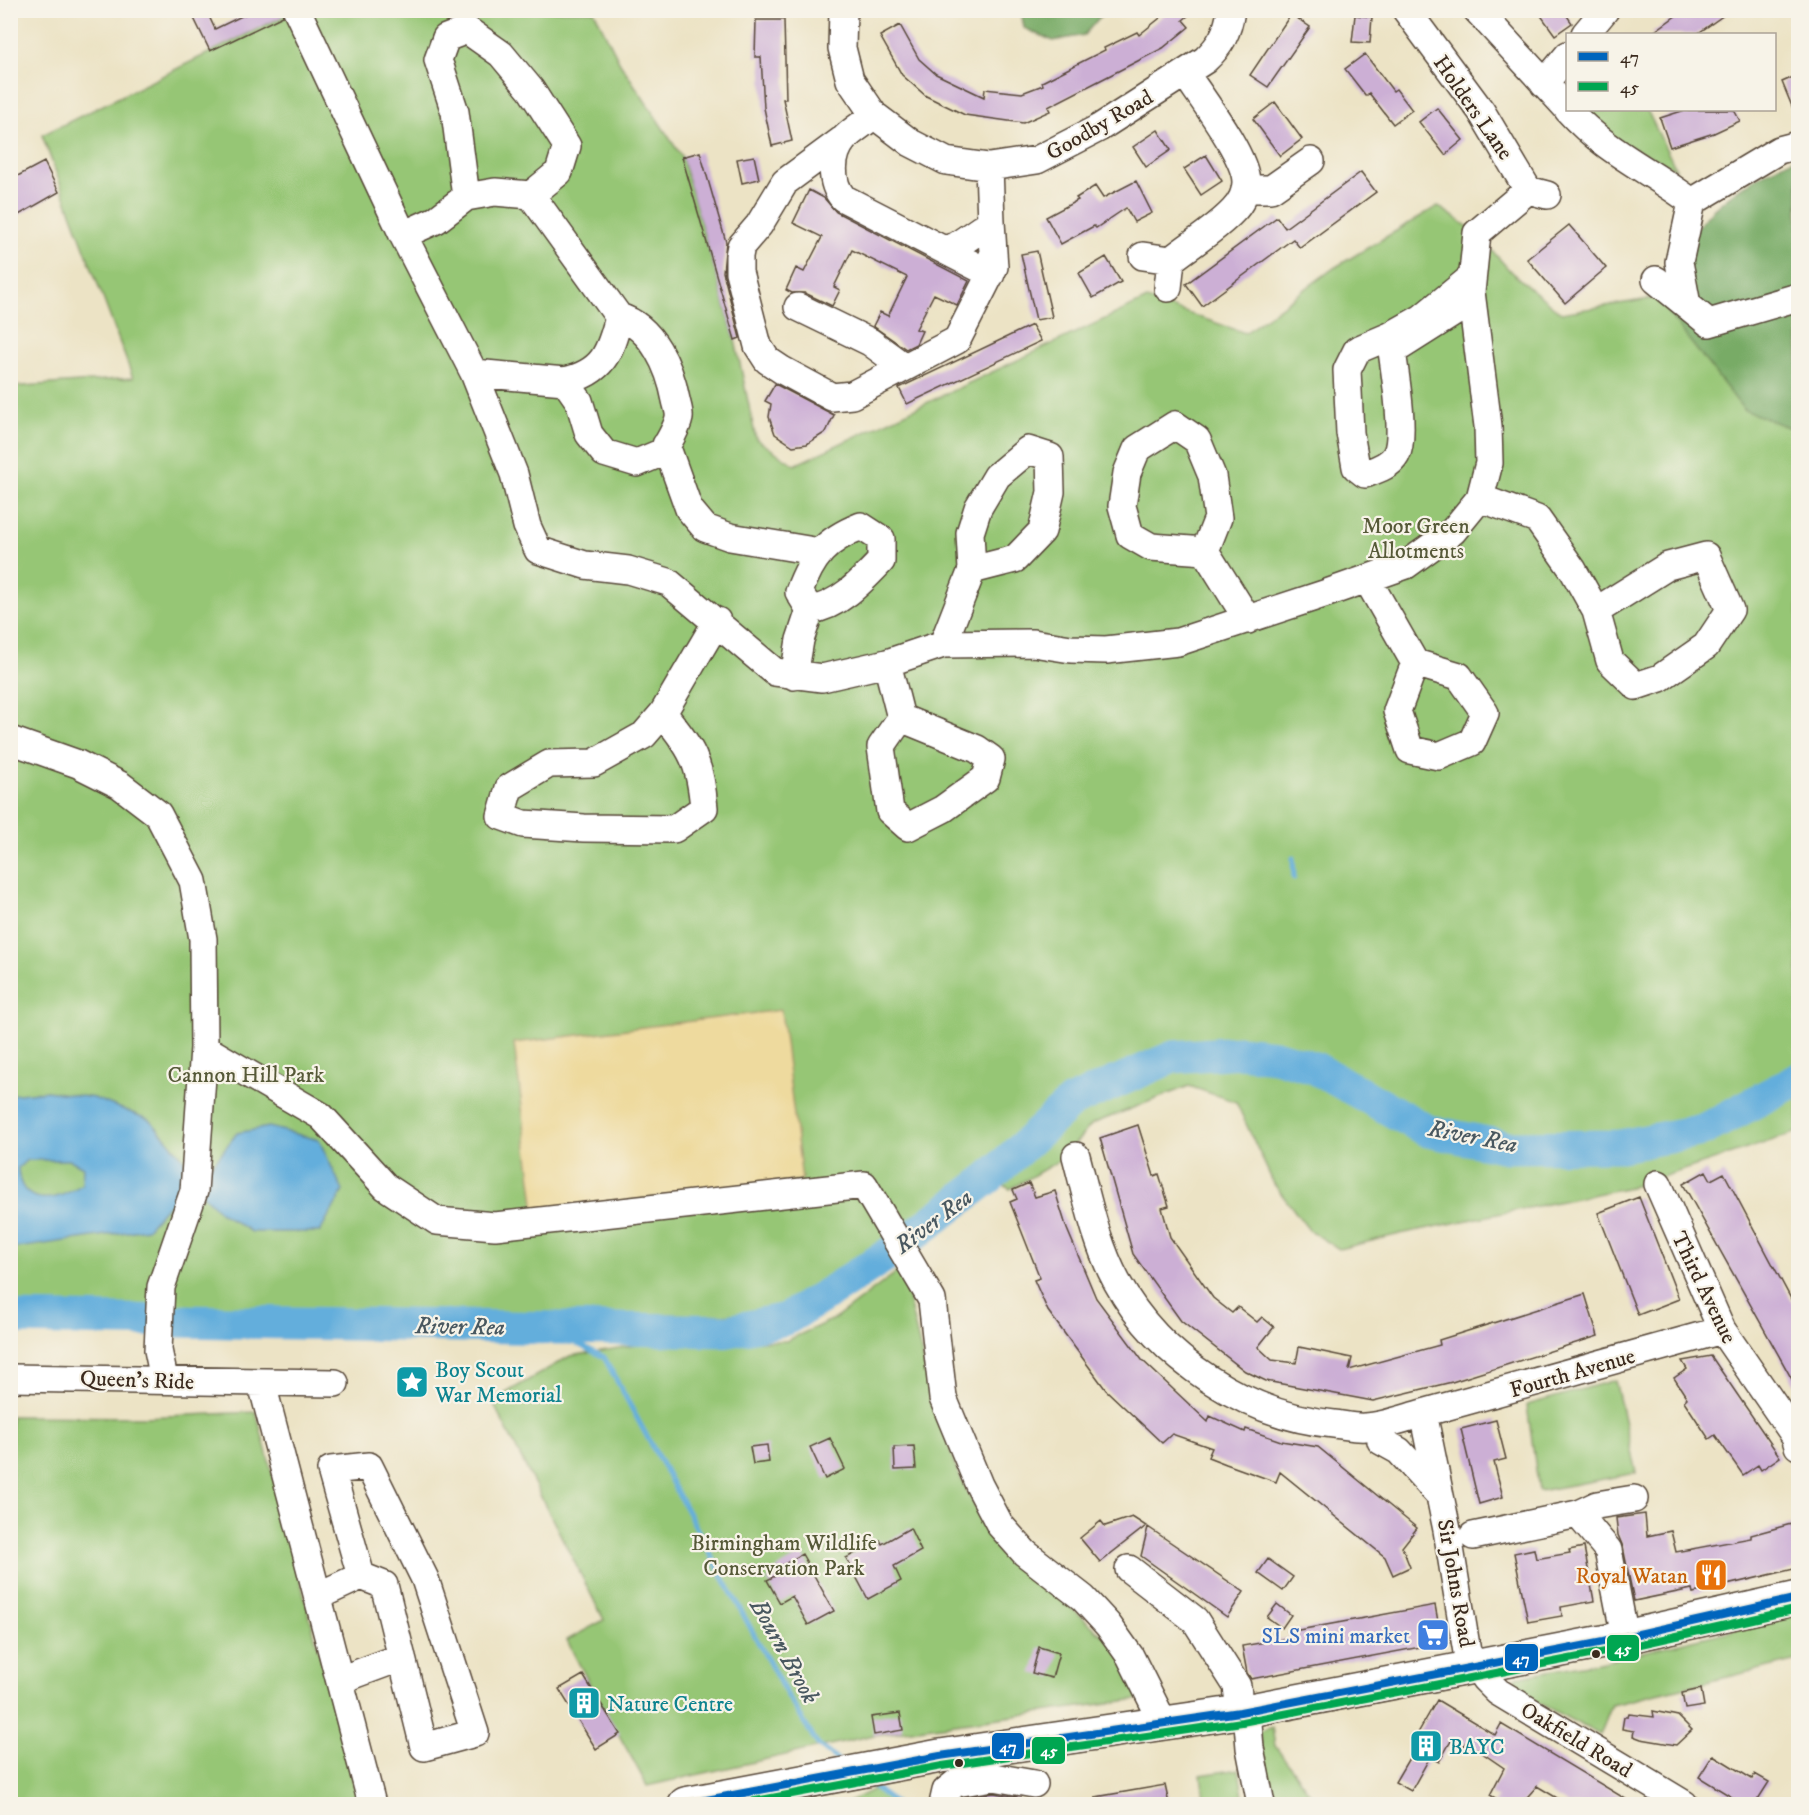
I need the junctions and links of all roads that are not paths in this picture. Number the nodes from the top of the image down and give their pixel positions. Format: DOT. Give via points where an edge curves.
graph roads {
  1 [pos="297,10"];
  2 [pos="843,10"];
  3 [pos="1231,10"];
  4 [pos="1406,10"];
  5 [pos="1478,10"];
  6 [pos="1605,10"];
  7 [pos="1586,33"];
  8 [pos="1566,58"];
  9 [pos="1185,73"];
  10 [pos="1544,84"];
  11 [pos="1566,107"];
  12 [pos="1570,111"];
  13 [pos="874,115"];
  14 [pos="842,140"];
  15 [pos="1798,145"];
  16 [pos="1311,161"];
  17 [pos="989,167"];
  18 [pos="795,172"];
  19 [pos="1245,189"];
  20 [pos="531,195"];
  21 [pos="466,197"];
  22 [pos="843,198"];
  23 [pos="1692,202"];
  24 [pos="991,222"];
  25 [pos="403,235"];
  26 [pos="944,250"];
  27 [pos="1143,256"];
  28 [pos="1171,260"];
  29 [pos="991,274"];
  30 [pos="1656,280"];
  31 [pos="1168,288"];
  32 [pos="1472,289"];
  33 [pos="1798,297"];
  34 [pos="1687,305"];
  35 [pos="798,307"];
  36 [pos="619,317"];
  37 [pos="1390,336"];
  38 [pos="904,368"];
  39 [pos="474,373"];
  40 [pos="565,381"];
  41 [pos="666,445"];
  42 [pos="1480,498"];
  43 [pos="1205,551"];
  44 [pos="820,552"];
  45 [pos="972,570"];
  46 [pos="1367,579"];
  47 [pos="810,610"];
  48 [pos="1596,611"];
  49 [pos="1248,620"];
  50 [pos="717,621"];
  51 [pos="943,644"];
  52 [pos="887,663"];
  53 [pos="1415,663"];
  54 [pos="794,676"];
  55 [pos="663,713"];
  56 [pos="901,718"];
  57 [pos="10,740"];
  58 [pos="204,1048"];
  59 [pos="1076,1156"];
  60 [pos="1658,1184"];
  61 [pos="1722,1330"];
  62 [pos="10,1378"];
  63 [pos="164,1379"];
  64 [pos="335,1383"];
  65 [pos="262,1384"];
  66 [pos="1423,1413"];
  67 [pos="1381,1441"];
  68 [pos="1798,1446"];
  69 [pos="1441,1497"];
  70 [pos="1634,1500"];
  71 [pos="1578,1515"];
  72 [pos="1473,1536"];
  73 [pos="1129,1569"];
  74 [pos="361,1576"];
  75 [pos="318,1596"];
  76 [pos="1798,1598"];
  77 [pos="1625,1637"];
  78 [pos="402,1657"];
  79 [pos="1476,1667"];
  80 [pos="340,1680"];
  81 [pos="1244,1712"];
  82 [pos="1164,1724"];
  83 [pos="1034,1784"];
  84 [pos="755,1797"];
  85 [pos="372,1804"];
  86 [pos="685,1804"];
  87 [pos="942,1804"];
  88 [pos="1261,1804"];
  89 [pos="1684,1804"];
  1 -- 25 [label="street"];
  2 -- 13 [label="street, Goodby Road" via="842,48 850,80"];
  3 -- 9 [label="street, Goodby Road" via="1229,28 1220,46"];
  4 -- 32 [label="street, Holders Lane" via="1537,192 1477,233"];
  5 -- 10 [label="street"];
  6 -- 7 [label="street"];
  8 -- 10 [label="street"];
  9 -- 17 [label="street, Goodby Road" via="1099,128 1037,160"];
  9 -- 19 [label="street" via="1241,163"];
  10 -- 11 [label="street"];
  12 -- 23 [label="street" via="1625,160"];
  13 -- 14 [label="street"];
  13 -- 17 [label="street, Goodby Road" via="911,143 946,161"];
  14 -- 18 [label="street"];
  14 -- 22 [label="street" via="833,176 834,188"];
  15 -- 23 [label="street" via="1779,150"];
  16 -- 19 [label="street" via="1271,189"];
  17 -- 24 [label="street"];
  18 -- 22 [label="street"];
  18 -- 38 [label="street" via="741,246 739,256 742,282 762,353 782,370 832,396 852,395"];
  19 -- 28 [label="street" via="1234,211"];
  20 -- 21 [label="street" via="495,192"];
  20 -- 21 [label="street" via="559,172 567,146 531,90 501,54 467,30 446,38 438,60 455,112"];
  20 -- 36 [label="street"];
  21 -- 25 [label="street" via="436,220"];
  22 -- 26 [label="street"];
  23 -- 34 [label="street" via="1678,262"];
  24 -- 26 [label="street"];
  24 -- 29 [label="street"];
  25 -- 39 [label="street"];
  26 -- 29 [label="street"];
  27 -- 28 [label="street"];
  28 -- 31 [label="street"];
  29 -- 38 [label="street" via="957,340"];
  30 -- 34 [label="street"];
  32 -- 37 [label="street" via="1401,346"];
  32 -- 42 [label="street" via="1488,426 1489,463"];
  33 -- 34 [label="street" via="1709,323"];
  35 -- 38 [label="street" via="870,342"];
  36 -- 40 [label="street" via="613,342 601,360 587,376"];
  36 -- 41 [label="street" via="644,331 672,380 679,418"];
  39 -- 40 [label="street"];
  39 -- 50 [label="street" via="514,474 527,526 538,550 585,565 628,570 668,582"];
  40 -- 41 [label="street" via="579,401 589,434 604,453 637,463 663,452"];
  41 -- 44 [label="street" via="689,509 705,528 730,537"];
  42 -- 46 [label="street" via="1444,538 1406,565"];
  42 -- 48 [label="street" via="1537,519"];
  43 -- 43 [label="street" via="1151,547 1130,535 1122,506 1127,473 1137,449 1175,425 1197,440 1212,476 1218,518"];
  43 -- 49 [label="street"];
  44 -- 47 [label="street" via="807,568 799,592"];
  44 -- 47 [label="street" via="840,535 861,526 881,539 881,561 857,585 823,608"];
  45 -- 51 [label="street"];
  46 -- 49 [label="street"];
  46 -- 53 [label="street"];
  47 -- 54 [label="street"];
  48 -- 48 [label="street" via="1610,661 1636,686 1660,678 1706,646 1730,610 1706,556 1668,566"];
  49 -- 51 [label="street" via="1178,642 1106,650 1033,643"];
  50 -- 54 [label="street" via="754,657 775,672"];
  50 -- 55 [label="street"];
  51 -- 52 [label="street"];
  52 -- 54 [label="street" via="822,678"];
  52 -- 56 [label="street"];
  55 -- 55 [label="street" via="644,735 594,763 549,764 509,788 501,816 523,824 674,829 704,808 701,773 687,744"];
  57 -- 58 [label="street" via="120,785 158,814 193,882 203,939"];
  58 -- 63 [label="street" via="194,1191 160,1287 158,1350"];
  58 -- 82 [label="street" via="321,1116 386,1187 437,1221 495,1226 864,1185 932,1300 943,1398 1000,1525 1025,1553 1083,1598 1108,1625 1130,1656"];
  59 -- 66 [label="street" via="1117,1282 1153,1332 1195,1370 1236,1395 1286,1417 1365,1427"];
  60 -- 61 [label="street, Third Avenue"];
  61 -- 66 [label="street, Fourth Avenue"];
  61 -- 68 [label="street, Third Avenue"];
  62 -- 63 [label="street, Queen's Ride"];
  63 -- 65 [label="street, Queen's Ride"];
  64 -- 65 [label="street, Queen's Ride"];
  65 -- 75 [label="street"];
  66 -- 69 [label="street, Sir Johns Road"];
  67 -- 69 [label="street, Sir Johns Road" via="1399,1451"];
  69 -- 79 [label="street, Sir Johns Road" via="1467,1652"];
  70 -- 71 [label="street" via="1597,1505"];
  71 -- 72 [label="street"];
  71 -- 77 [label="street" via="1608,1550"];
  73 -- 81 [label="street" via="1196,1620 1237,1686"];
  74 -- 75 [label="street"];
  74 -- 78 [label="street" via="384,1585"];
  74 -- 78 [label="street" via="331,1470 369,1466 425,1579 475,1733 424,1747"];
  75 -- 80 [label="street"];
  76 -- 77 [label="main road"];
  77 -- 79 [label="main road"];
  78 -- 80 [label="street"];
  79 -- 81 [label="main road"];
  79 -- 89 [label="street, Oakfield Road" via="1498,1692"];
  80 -- 85 [label="street"];
  81 -- 82 [label="main road"];
  81 -- 88 [label="street"];
  82 -- 84 [label="main road" via="866,1769"];
  83 -- 87 [label="street" via="994,1777 956,1783 945,1791"];
  84 -- 86 [label="main road"];
}
